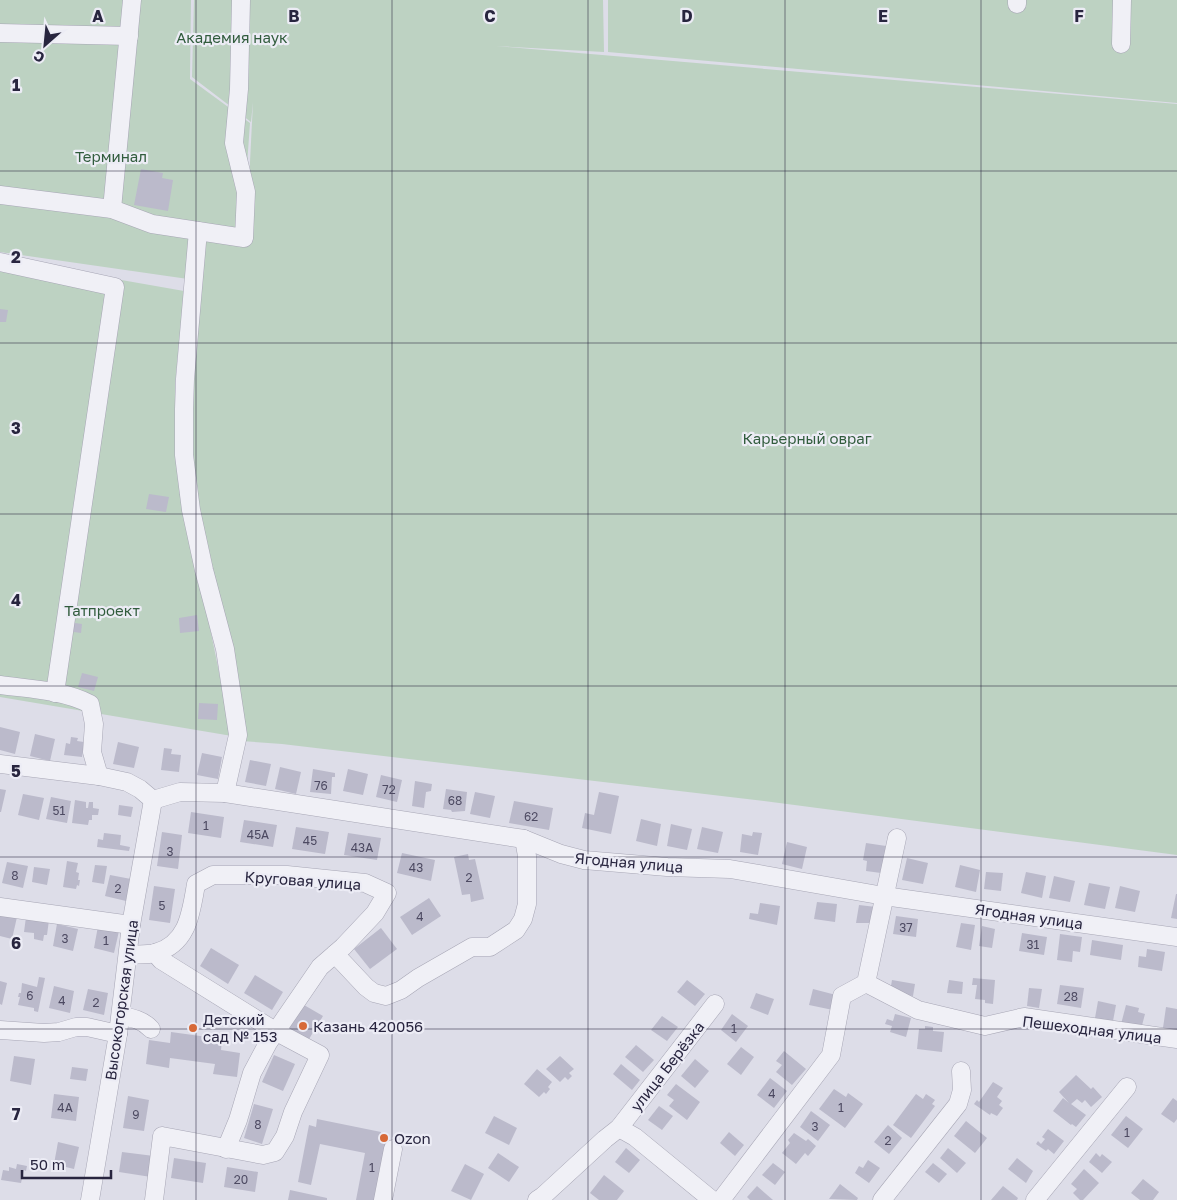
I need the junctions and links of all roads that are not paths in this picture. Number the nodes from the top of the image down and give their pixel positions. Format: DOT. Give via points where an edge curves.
graph roads {
  1 [pos="132,0"];
  2 [pos="241,0"];
  3 [pos="1122,0"];
  4 [pos="0,33"];
  5 [pos="129,36"];
  6 [pos="1121,44"];
  7 [pos="0,195"];
  8 [pos="112,209"];
  9 [pos="198,231"];
  10 [pos="0,262"];
  11 [pos="0,685"];
  12 [pos="55,693"];
  13 [pos="0,764"];
  14 [pos="99,776"];
  15 [pos="225,793"];
  16 [pos="153,800"];
  17 [pos="897,838"];
  18 [pos="524,840"];
  19 [pos="884,896"];
  20 [pos="0,907"];
  21 [pos="131,925"];
  22 [pos="1177,937"];
  23 [pos="155,953"];
  24 [pos="335,954"];
  25 [pos="128,955"];
  26 [pos="866,984"];
  27 [pos="715,1004"];
  28 [pos="121,1016"];
  29 [pos="151,1029"];
  30 [pos="0,1030"];
  31 [pos="276,1032"];
  32 [pos="118,1034"];
  33 [pos="1177,1039"];
  34 [pos="961,1071"];
  35 [pos="1128,1088"];
  36 [pos="619,1128"];
  37 [pos="226,1148"];
  38 [pos="392,1149"];
  39 [pos="90,1200"];
  40 [pos="154,1200"];
  41 [pos="383,1200"];
  42 [pos="537,1200"];
  43 [pos="712,1200"];
  44 [pos="721,1200"];
  45 [pos="882,1200"];
  46 [pos="1035,1200"];
  1 -- 5 [label="street"];
  2 -- 9 [label="street" via="234,143 246,192 244,238"];
  3 -- 6 [label="street"];
  4 -- 5 [label="street"];
  5 -- 8 [label="street"];
  7 -- 8 [label="street"];
  8 -- 9 [label="street" via="152,224"];
  9 -- 15 [label="street" via="185,386 184,456 191,510 225,649 238,735"];
  10 -- 12 [label="street" via="115,287"];
  11 -- 12 [label="street"];
  12 -- 14 [label="street" via="90,704 94,724 92,752"];
  13 -- 14 [label="street"];
  14 -- 16 [label="street" via="127,782"];
  15 -- 16 [label="street, Ягодная улица" via="180,792"];
  15 -- 18 [label="street, Ягодная улица"];
  16 -- 21 [label="street, Высокогорская улица"];
  17 -- 19 [label="street"];
  18 -- 19 [label="street, Ягодная улица" via="584,860 730,869"];
  18 -- 24 [label="street" via="527,856 523,919 516,930 490,947 472,947 386,996 366,987"];
  19 -- 22 [label="street, Ягодная улица"];
  19 -- 26 [label="street"];
  20 -- 21 [label="street"];
  21 -- 25 [label="street, Высокогорская улица"];
  23 -- 24 [label="street, Круговая улица" via="173,945 183,934 196,884 213,875 286,875 365,883 387,893 374,913"];
  23 -- 25 [label="street, Круговая улица"];
  23 -- 31 [label="street" via="161,960"];
  24 -- 31 [label="street, Круговая улица" via="320,967"];
  25 -- 28 [label="street, Высокогорская улица"];
  26 -- 33 [label="street, Пешеходная улица" via="918,1010 985,1026 1024,1017"];
  26 -- 44 [label="street" via="842,996 831,1055"];
  27 -- 36 [label="street, улица Берёзка"];
  28 -- 29 [label="street" via="146,1023"];
  28 -- 32 [label="street, Высокогорская улица"];
  30 -- 32 [label="street" via="59,1032 87,1027"];
  31 -- 37 [label="street, Круговая улица" via="252,1073"];
  31 -- 37 [label="street" via="320,1055 275,1152 263,1155"];
  32 -- 39 [label="street, Высокогорская улица"];
  34 -- 45 [label="street" via="962,1090 958,1104"];
  35 -- 46 [label="street"];
  36 -- 42 [label="street, улица Берёзка"];
  36 -- 43 [label="street" via="635,1137"];
  37 -- 40 [label="street" via="162,1136"];
  38 -- 41 [label="street"];
}
